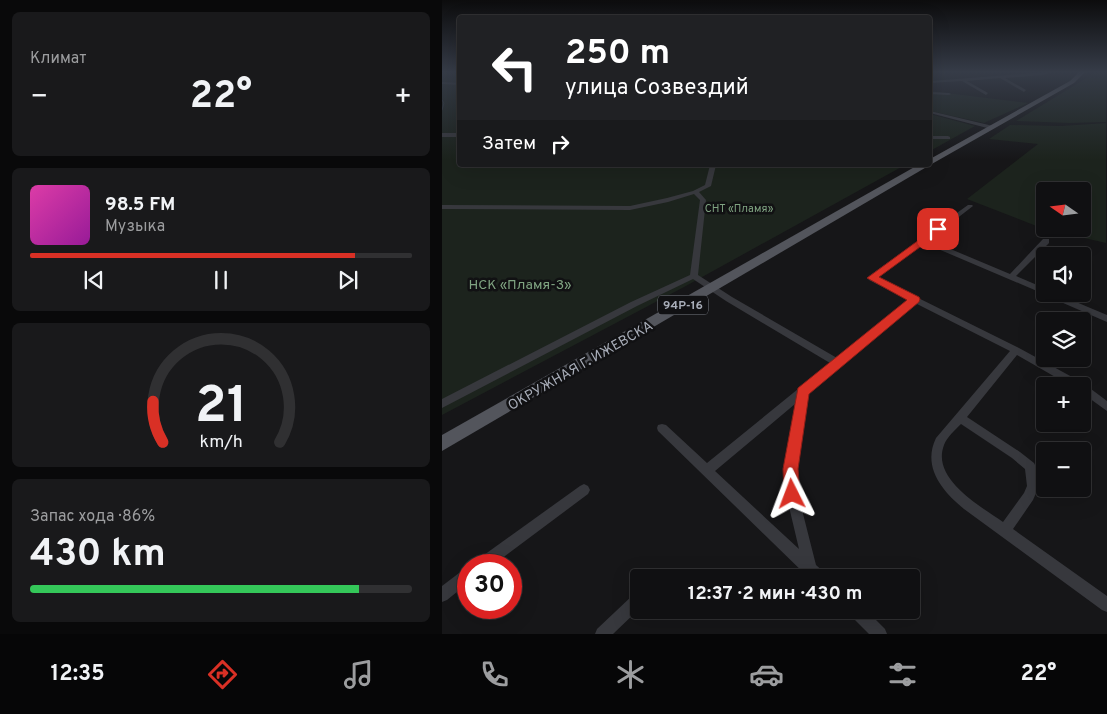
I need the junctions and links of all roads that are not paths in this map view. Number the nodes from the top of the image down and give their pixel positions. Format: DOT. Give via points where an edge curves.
graph roads {
  1 [pos="1037,102"];
  2 [pos="932,112"];
  3 [pos="991,127"];
  4 [pos="442,135"];
  5 [pos="457,135"];
  6 [pos="932,138"];
  7 [pos="948,138"];
  8 [pos="932,161"];
  9 [pos="713,167"];
  10 [pos="922,167"];
  11 [pos="695,192"];
  12 [pos="970,206"];
  13 [pos="442,207"];
  14 [pos="922,240"];
  15 [pos="1046,241"];
  16 [pos="694,276"];
  17 [pos="1011,277"];
  18 [pos="872,278"];
  19 [pos="712,288"];
  20 [pos="1036,288"];
  21 [pos="915,299"];
  22 [pos="1068,302"];
  23 [pos="1106,319"];
  24 [pos="1016,350"];
  25 [pos="837,363"];
  26 [pos="1063,377"];
  27 [pos="802,392"];
  28 [pos="1091,395"];
  29 [pos="442,404"];
  30 [pos="1106,407"];
  31 [pos="959,417"];
  32 [pos="662,428"];
  33 [pos="442,444"];
  34 [pos="707,470"];
  35 [pos="584,490"];
  36 [pos="1004,532"];
  37 [pos="497,554"];
  38 [pos="810,568"];
  39 [pos="457,583"];
  40 [pos="442,594"];
  41 [pos="1106,605"];
  42 [pos="630,608"];
  43 [pos="864,619"];
  44 [pos="602,634"];
  45 [pos="880,634"];
  1 -- 3 [label="main road"];
  2 -- 3 [label="street"];
  3 -- 8 [label="main road"];
  4 -- 5 [label="street"];
  6 -- 7 [label="street"];
  9 -- 11 [label="street" via="708,186"];
  10 -- 19 [label="main road, ОКРУЖНАЯ Г. ИЖЕВСКА / 94Р-16"];
  11 -- 13 [label="street" via="630,208"];
  11 -- 16 [label="street" via="703,200"];
  12 -- 14 [label="street"];
  14 -- 17 [label="street"];
  14 -- 18 [label="street"];
  15 -- 17 [label="street"];
  16 -- 19 [label="street"];
  16 -- 29 [label="street"];
  17 -- 20 [label="street"];
  18 -- 21 [label="street"];
  19 -- 25 [label="street"];
  19 -- 33 [label="main road, ОКРУЖНАЯ Г. ИЖЕВСКА / 94Р-16"];
  21 -- 24 [label="street"];
  21 -- 25 [label="street"];
  22 -- 23 [label="street"];
  24 -- 26 [label="street"];
  24 -- 31 [label="street"];
  25 -- 27 [label="street"];
  27 -- 34 [label="street"];
  27 -- 38 [label="street" via="790,469 792,494"];
  28 -- 30 [label="street"];
  31 -- 36 [label="street" via="940,441 936,466 956,496"];
  31 -- 36 [label="street" via="1030,468 1033,486 1029,496"];
  32 -- 34 [label="street"];
  34 -- 38 [label="street"];
  35 -- 37 [label="street"];
  36 -- 41 [label="street"];
  39 -- 40 [label="street"];
  42 -- 44 [label="street"];
  43 -- 45 [label="street"];
}
